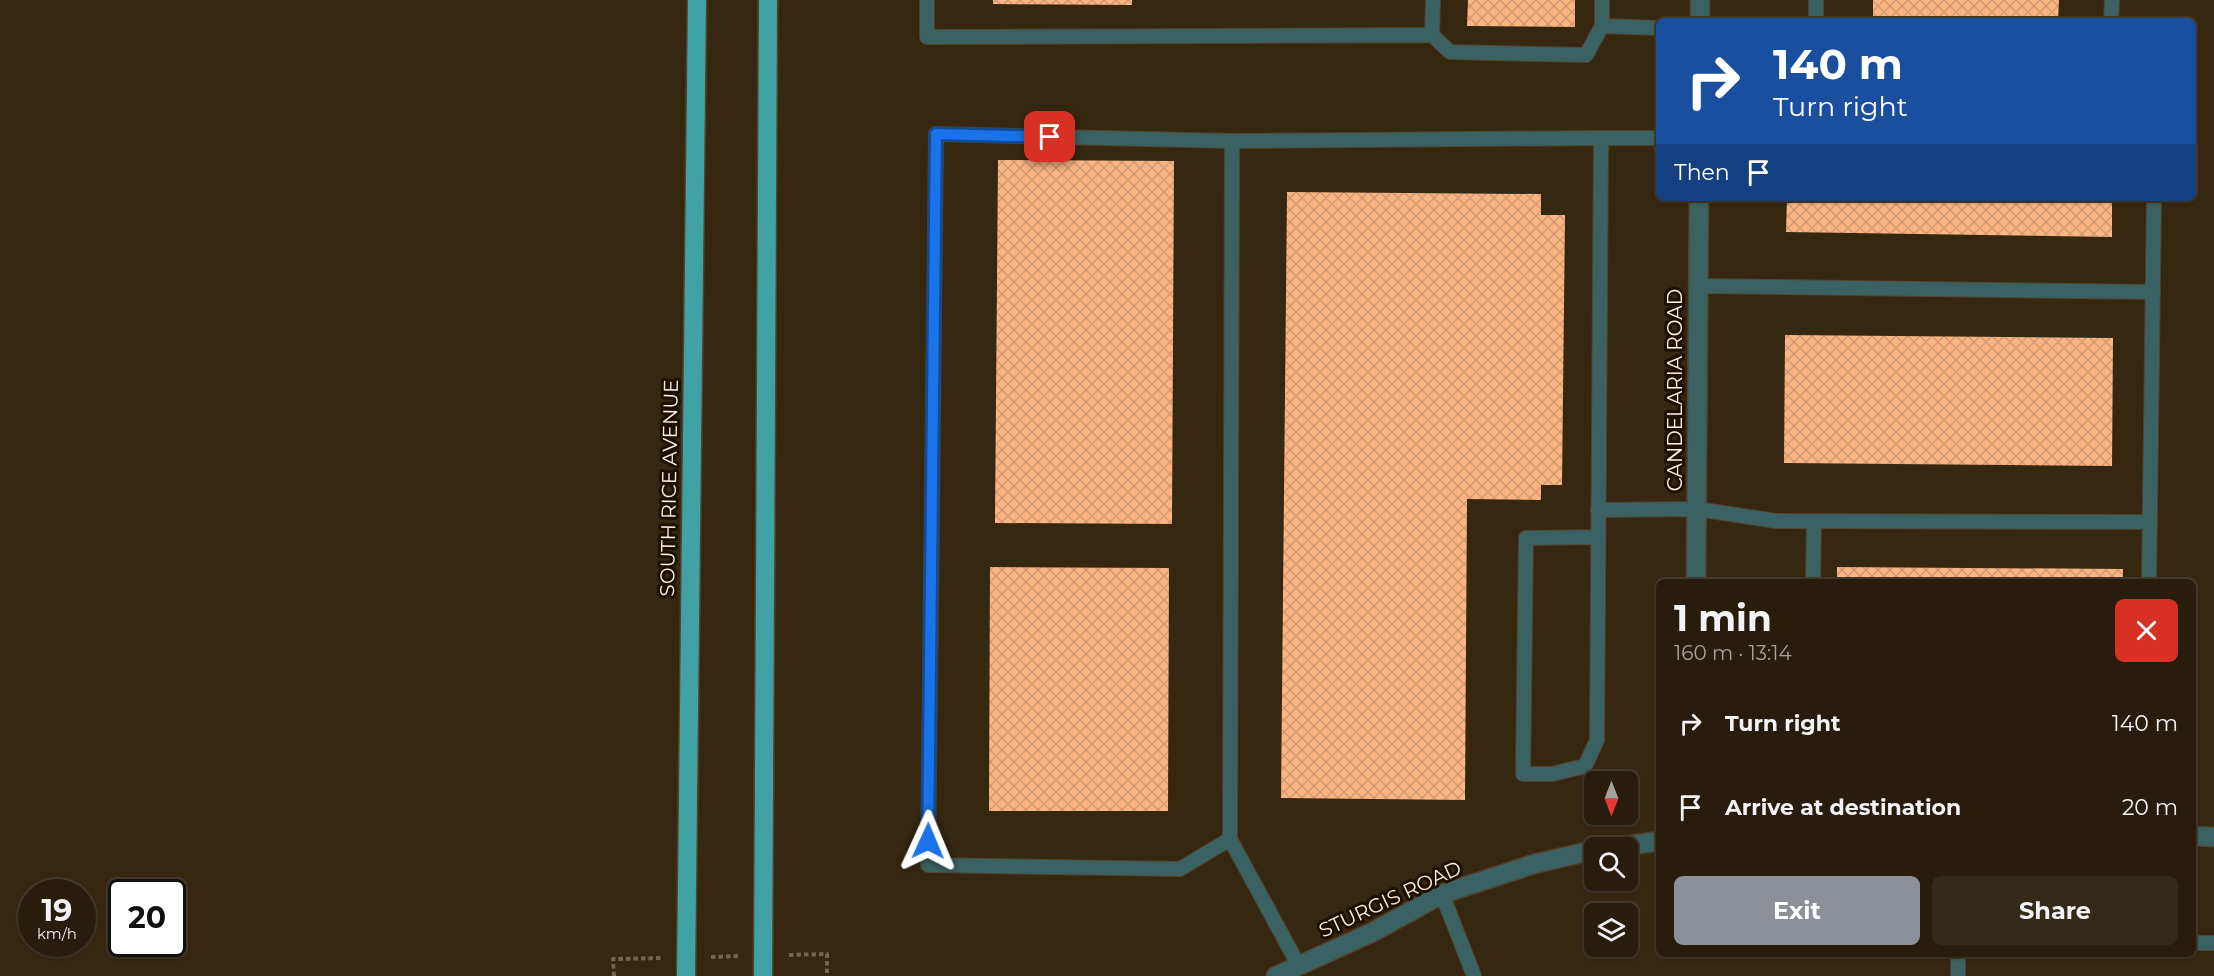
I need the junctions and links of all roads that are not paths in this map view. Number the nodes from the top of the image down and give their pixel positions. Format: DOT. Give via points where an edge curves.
graph roads {
  1 [pos="697,0"];
  2 [pos="768,0"];
  3 [pos="927,0"];
  4 [pos="1433,0"];
  5 [pos="1602,0"];
  6 [pos="1700,0"];
  7 [pos="1816,0"];
  8 [pos="2112,0"];
  9 [pos="1700,18"];
  10 [pos="1816,18"];
  11 [pos="2111,18"];
  12 [pos="1602,26"];
  13 [pos="1656,28"];
  14 [pos="1432,35"];
  15 [pos="1601,138"];
  16 [pos="1656,138"];
  17 [pos="1232,141"];
  18 [pos="1699,201"];
  19 [pos="2154,201"];
  20 [pos="1699,286"];
  21 [pos="2153,292"];
  22 [pos="1697,509"];
  23 [pos="1598,510"];
  24 [pos="1814,521"];
  25 [pos="2150,522"];
  26 [pos="1598,537"];
  27 [pos="1696,579"];
  28 [pos="1813,579"];
  29 [pos="2149,579"];
  30 [pos="2196,836"];
  31 [pos="2214,837"];
  32 [pos="1230,839"];
  33 [pos="1656,841"];
  34 [pos="1638,844"];
  35 [pos="1584,852"];
  36 [pos="1442,894"];
  37 [pos="2196,943"];
  38 [pos="2214,943"];
  39 [pos="1958,957"];
  40 [pos="1299,966"];
  41 [pos="686,967"];
  42 [pos="763,976"];
  43 [pos="1276,976"];
  44 [pos="1474,976"];
  45 [pos="1958,976"];
  1 -- 41 [label="highway, SOUTH RICE AVENUE"];
  2 -- 42 [label="highway"];
  3 -- 14 [label="lane" via="927,37"];
  4 -- 14 [label="lane"];
  5 -- 12 [label="lane"];
  6 -- 9 [label="street"];
  7 -- 10 [label="lane"];
  8 -- 11 [label="lane"];
  12 -- 13 [label="lane"];
  12 -- 14 [label="lane" via="1586,55 1450,52"];
  15 -- 16 [label="lane"];
  15 -- 17 [label="lane"];
  15 -- 23 [label="lane"];
  17 -- 32 [label="lane"];
  17 -- 32 [label="lane" via="936,134 928,865 1180,868"];
  18 -- 20 [label="street, CANDELARIA ROAD"];
  19 -- 21 [label="lane"];
  20 -- 21 [label="lane"];
  20 -- 22 [label="street, CANDELARIA ROAD"];
  21 -- 25 [label="lane"];
  22 -- 23 [label="lane"];
  22 -- 24 [label="lane" via="1776,521"];
  22 -- 27 [label="street, CANDELARIA ROAD"];
  23 -- 26 [label="lane"];
  24 -- 25 [label="lane"];
  24 -- 28 [label="lane"];
  25 -- 29 [label="lane"];
  26 -- 26 [label="lane" via="1597,740 1585,766 1552,774 1523,774 1526,538"];
  30 -- 31 [label="street"];
  32 -- 40 [label="lane"];
  33 -- 34 [label="street"];
  35 -- 36 [label="street, STURGIS ROAD"];
  36 -- 40 [label="street, STURGIS ROAD"];
  36 -- 44 [label="lane"];
  37 -- 38 [label="lane"];
  39 -- 45 [label="lane"];
  40 -- 43 [label="street, STURGIS ROAD"];
}
